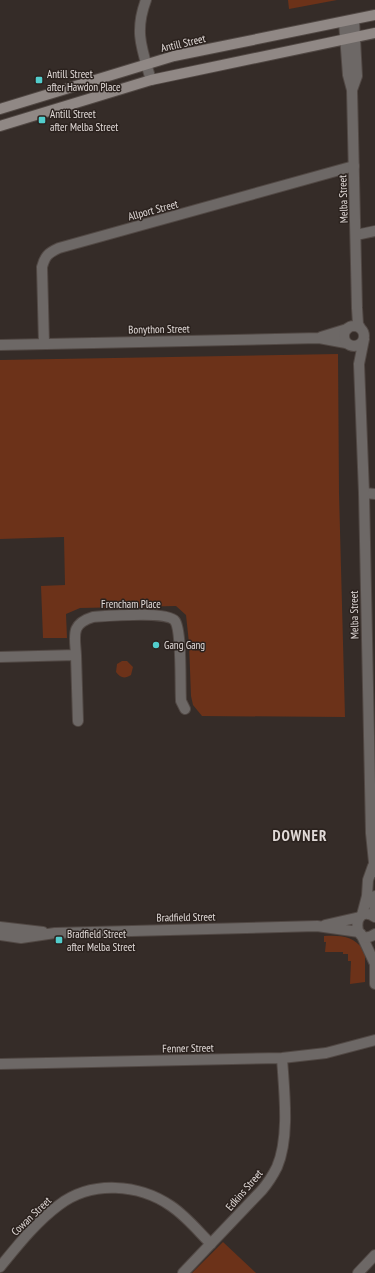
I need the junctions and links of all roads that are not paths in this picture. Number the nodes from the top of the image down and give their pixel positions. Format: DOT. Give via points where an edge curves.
graph roads {
  1 [pos="146,0"];
  2 [pos="375,15"];
  3 [pos="349,21"];
  4 [pos="375,33"];
  5 [pos="350,38"];
  6 [pos="146,64"];
  7 [pos="151,80"];
  8 [pos="0,109"];
  9 [pos="0,126"];
  10 [pos="354,166"];
  11 [pos="375,231"];
  12 [pos="356,235"];
  13 [pos="357,308"];
  14 [pos="347,329"];
  15 [pos="361,329"];
  16 [pos="319,338"];
  17 [pos="364,339"];
  18 [pos="44,344"];
  19 [pos="348,344"];
  20 [pos="0,345"];
  21 [pos="359,364"];
  22 [pos="364,493"];
  23 [pos="375,494"];
  24 [pos="371,632"];
  25 [pos="76,655"];
  26 [pos="0,657"];
  27 [pos="185,709"];
  28 [pos="78,721"];
  29 [pos="372,763"];
  30 [pos="374,869"];
  31 [pos="375,896"];
  32 [pos="375,911"];
  33 [pos="361,916"];
  34 [pos="375,917"];
  35 [pos="317,926"];
  36 [pos="0,928"];
  37 [pos="55,933"];
  38 [pos="360,933"];
  39 [pos="375,934"];
  40 [pos="0,935"];
  41 [pos="375,961"];
  42 [pos="375,984"];
  43 [pos="375,1040"];
  44 [pos="282,1058"];
  45 [pos="0,1064"];
  46 [pos="211,1244"];
  47 [pos="375,1255"];
  48 [pos="0,1267"];
  49 [pos="183,1273"];
  50 [pos="358,1273"];
  1 -- 6 [label="street" via="141,14 139,34"];
  2 -- 3 [label="main road, Antill Street"];
  3 -- 5 [label="street, Melba Street"];
  3 -- 6 [label="main road, Antill Street"];
  4 -- 5 [label="main road"];
  5 -- 7 [label="main road"];
  5 -- 10 [label="street, Melba Street" via="357,76 352,90"];
  6 -- 7 [label="street"];
  6 -- 8 [label="main road, Antill Street"];
  7 -- 9 [label="main road"];
  10 -- 12 [label="street, Melba Street"];
  10 -- 18 [label="street, Allport Street" via="48,253 42,267"];
  11 -- 12 [label="street"];
  12 -- 13 [label="street, Melba Street"];
  13 -- 14 [label="street, Melba Street"];
  13 -- 15 [label="street, Melba Street" via="358,324"];
  14 -- 15 [label="street" via="354,326"];
  14 -- 16 [label="street, Bonython Street"];
  14 -- 19 [label="street" via="344,334"];
  15 -- 17 [label="street"];
  16 -- 18 [label="street, Bonython Street"];
  16 -- 19 [label="street, Bonython Street"];
  17 -- 19 [label="street" via="356,346"];
  17 -- 21 [label="street, Melba Street"];
  18 -- 20 [label="street, Bonython Street"];
  19 -- 21 [label="street, Melba Street"];
  21 -- 22 [label="street, Melba Street"];
  22 -- 23 [label="street"];
  22 -- 24 [label="street, Melba Street"];
  24 -- 29 [label="street, Melba Street"];
  25 -- 26 [label="street"];
  25 -- 27 [label="street, Frencham Place" via="77,627 84,620 93,617 169,616 175,621 179,633 181,701"];
  25 -- 28 [label="street, Frencham Place"];
  29 -- 30 [label="street, Melba Street"];
  30 -- 33 [label="street, Melba Street" via="368,880 367,899"];
  31 -- 32 [label="street"];
  33 -- 34 [label="street" via="368,914"];
  33 -- 35 [label="street, Bradfield Street"];
  33 -- 38 [label="street, Melba Street" via="356,926"];
  35 -- 37 [label="street, Bradfield Street"];
  35 -- 38 [label="street, Bradfield Street"];
  36 -- 37 [label="street, Bradfield Street"];
  37 -- 40 [label="street, Bradfield Street" via="21,938"];
  38 -- 39 [label="street, Bradfield Street" via="370,936"];
  38 -- 41 [label="street"];
  41 -- 42 [label="street"];
  43 -- 44 [label="street, Fenner Street" via="326,1053"];
  44 -- 45 [label="street, Fenner Street"];
  44 -- 46 [label="street, Edkins Street" via="285,1123 278,1165 262,1190"];
  46 -- 48 [label="street, Cowan Street" via="172,1207 156,1197 126,1188 110,1188 88,1192 60,1204 30,1232"];
  46 -- 49 [label="street, Edkins Street"];
  47 -- 50 [label="street"];
}
